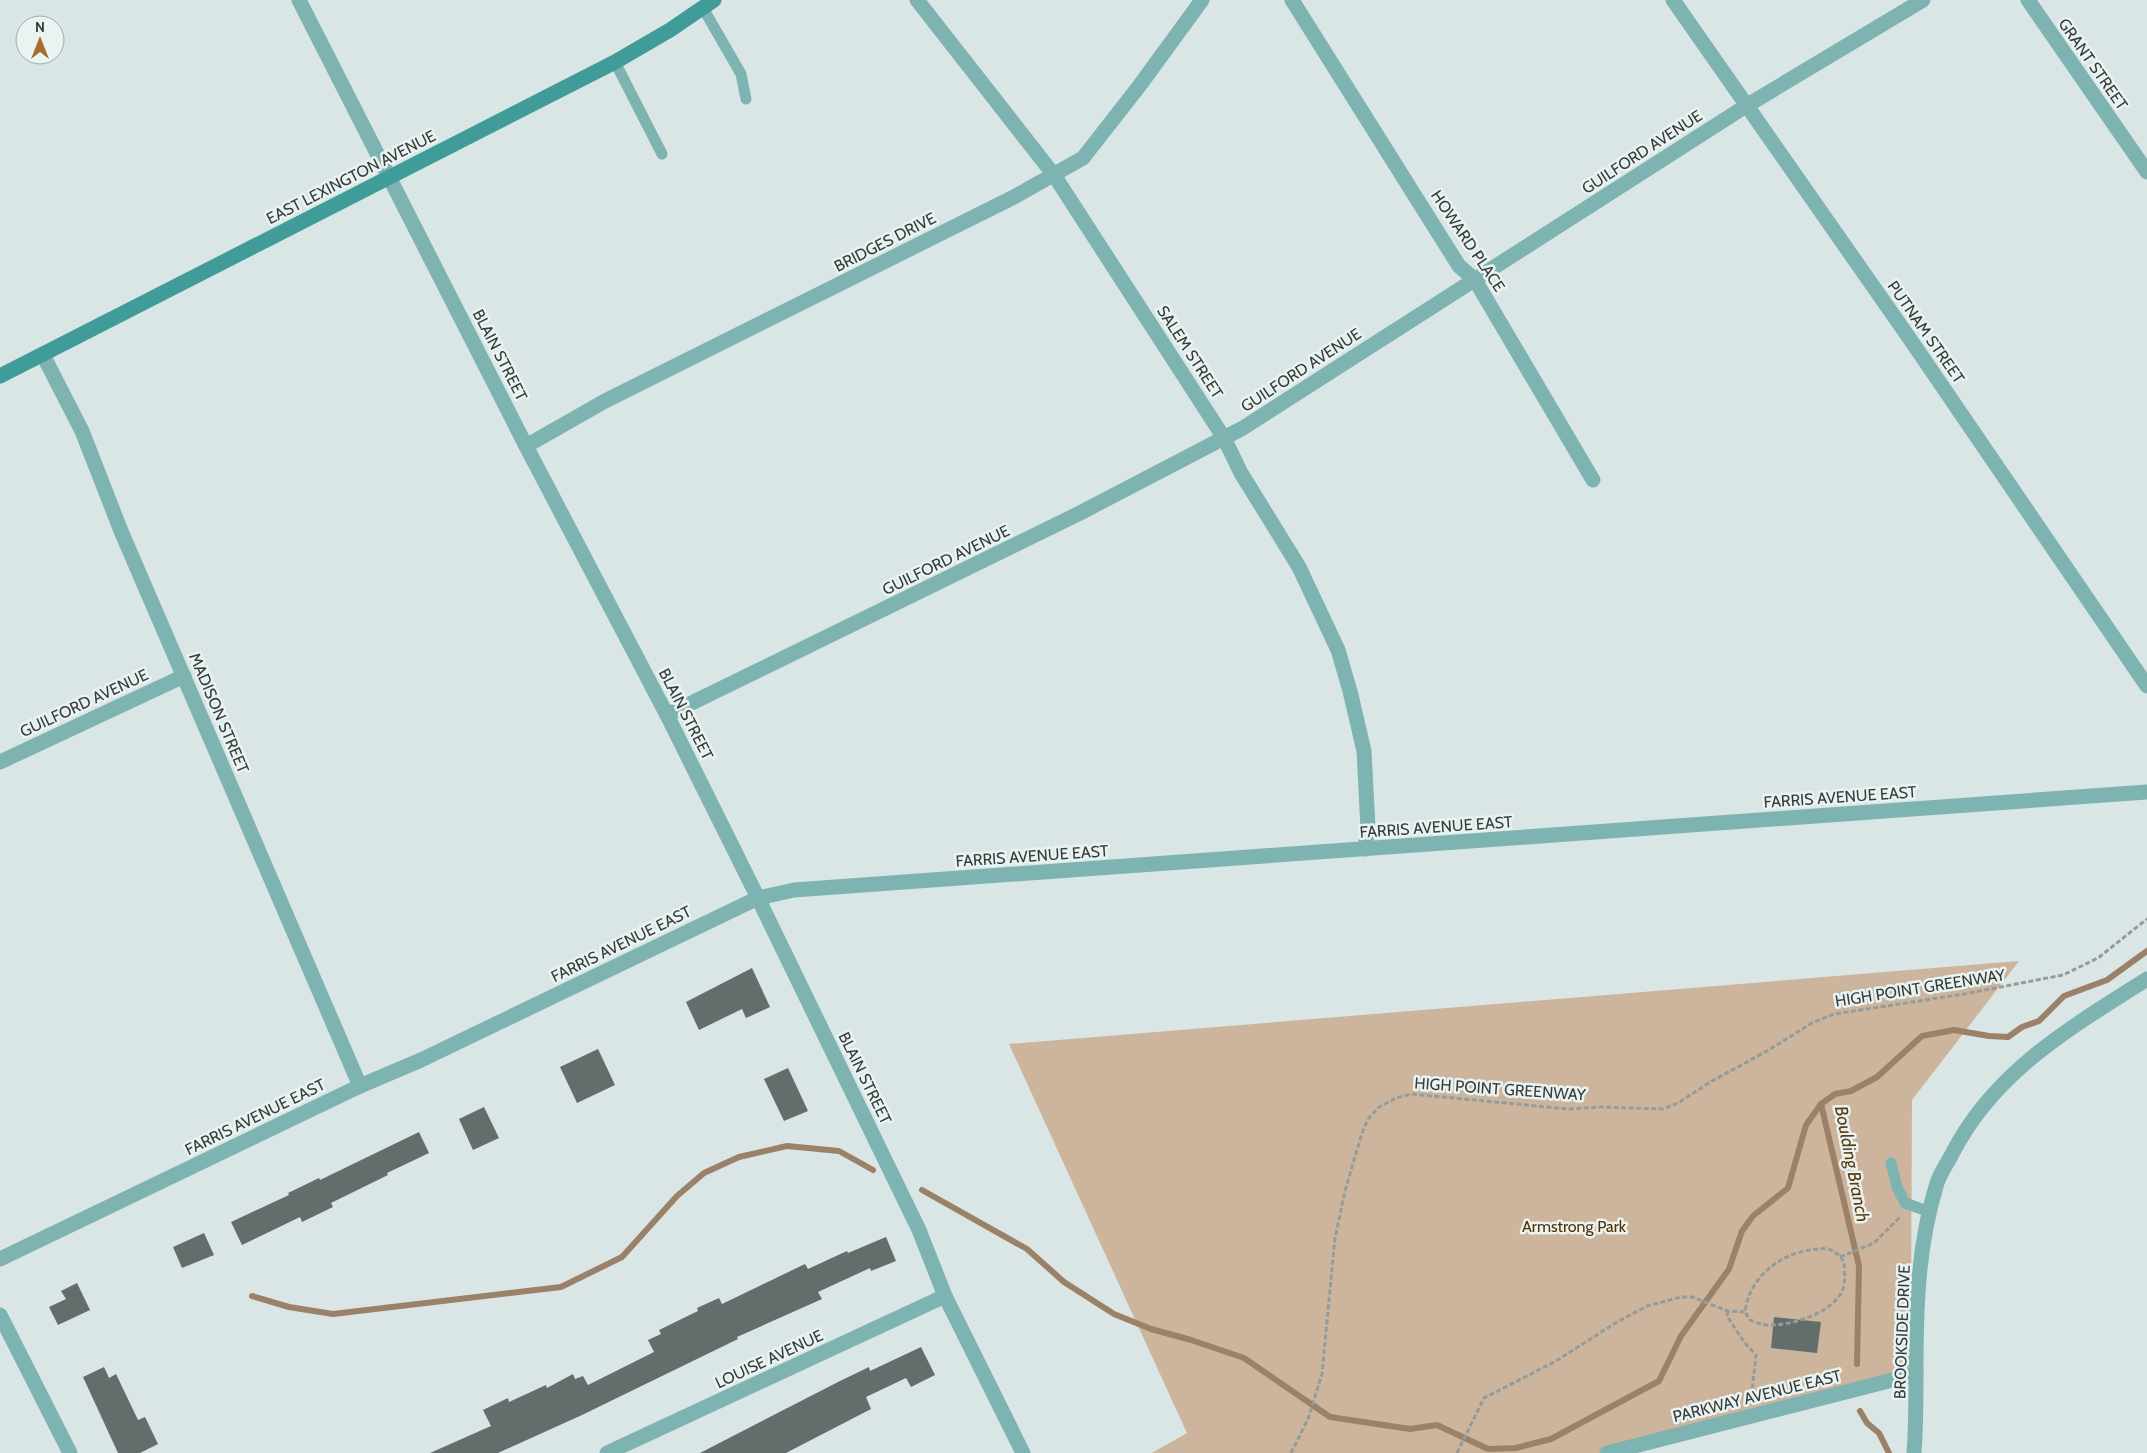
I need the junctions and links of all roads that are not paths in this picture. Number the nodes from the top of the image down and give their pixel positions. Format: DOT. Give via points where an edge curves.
graph roads {
  1 [pos="299,0"];
  2 [pos="917,0"];
  3 [pos="1202,0"];
  4 [pos="1292,0"];
  5 [pos="1673,0"];
  6 [pos="1923,0"];
  7 [pos="2028,0"];
  8 [pos="708,4"];
  9 [pos="615,62"];
  10 [pos="746,99"];
  11 [pos="1746,106"];
  12 [pos="662,154"];
  13 [pos="2147,172"];
  14 [pos="1054,175"];
  15 [pos="390,177"];
  16 [pos="1474,280"];
  17 [pos="43,355"];
  18 [pos="0,376"];
  19 [pos="1224,438"];
  20 [pos="526,446"];
  21 [pos="1593,480"];
  22 [pos="184,676"];
  23 [pos="2147,686"];
  24 [pos="667,715"];
  25 [pos="0,762"];
  26 [pos="2147,792"];
  27 [pos="1365,849"];
  28 [pos="758,898"];
  29 [pos="2147,979"];
  30 [pos="360,1086"];
  31 [pos="1892,1163"];
  32 [pos="1930,1212"];
  33 [pos="0,1259"];
  34 [pos="945,1296"];
  35 [pos="0,1315"];
  36 [pos="1916,1374"];
  37 [pos="70,1453"];
  38 [pos="607,1453"];
  39 [pos="1023,1453"];
  40 [pos="1607,1453"];
  41 [pos="1914,1453"];
  1 -- 15 [label="street, BLAIN STREET"];
  2 -- 14 [label="street, SALEM STREET"];
  3 -- 14 [label="street, BRIDGES DRIVE" via="1083,158"];
  4 -- 16 [label="street, HOWARD PLACE" via="1459,266"];
  5 -- 11 [label="street, PUTNAM STREET"];
  6 -- 11 [label="street, GUILFORD AVENUE"];
  7 -- 13 [label="street, GRANT STREET"];
  8 -- 9 [label="main road, EAST LEXINGTON AVENUE"];
  8 -- 10 [label="lane" via="741,74"];
  9 -- 12 [label="lane"];
  9 -- 15 [label="main road, EAST LEXINGTON AVENUE"];
  11 -- 16 [label="street, GUILFORD AVENUE"];
  11 -- 23 [label="street, PUTNAM STREET"];
  14 -- 19 [label="street, SALEM STREET"];
  14 -- 20 [label="street, BRIDGES DRIVE" via="605,402"];
  15 -- 17 [label="main road, EAST LEXINGTON AVENUE"];
  15 -- 20 [label="street, BLAIN STREET"];
  16 -- 19 [label="street, GUILFORD AVENUE"];
  16 -- 21 [label="street, HOWARD PLACE"];
  17 -- 18 [label="main road, EAST LEXINGTON AVENUE"];
  17 -- 22 [label="street, MADISON STREET" via="82,431"];
  19 -- 24 [label="street, GUILFORD AVENUE" via="1080,513"];
  19 -- 27 [label="street, SALEM STREET" via="1241,473 1299,567 1338,650 1364,751 1368,828"];
  20 -- 24 [label="street, BLAIN STREET"];
  22 -- 25 [label="street, GUILFORD AVENUE"];
  22 -- 30 [label="street, MADISON STREET"];
  24 -- 28 [label="street, BLAIN STREET"];
  26 -- 27 [label="street, FARRIS AVENUE EAST"];
  27 -- 28 [label="street, FARRIS AVENUE EAST" via="794,890"];
  28 -- 30 [label="street, FARRIS AVENUE EAST" via="421,1060"];
  28 -- 34 [label="street, BLAIN STREET" via="919,1230"];
  29 -- 32 [label="street, BROOKSIDE DRIVE" via="2029,1058 1994,1092 1964,1130 1938,1181"];
  30 -- 33 [label="street, FARRIS AVENUE EAST"];
  31 -- 32 [label="lane" via="1897,1188 1905,1203"];
  32 -- 36 [label="street, BROOKSIDE DRIVE" via="1918,1294"];
  34 -- 38 [label="street, LOUISE AVENUE"];
  34 -- 39 [label="street, BLAIN STREET"];
  35 -- 37 [label="street"];
  36 -- 40 [label="street, PARKWAY AVENUE EAST"];
  36 -- 41 [label="street, BROOKSIDE DRIVE"];
}
